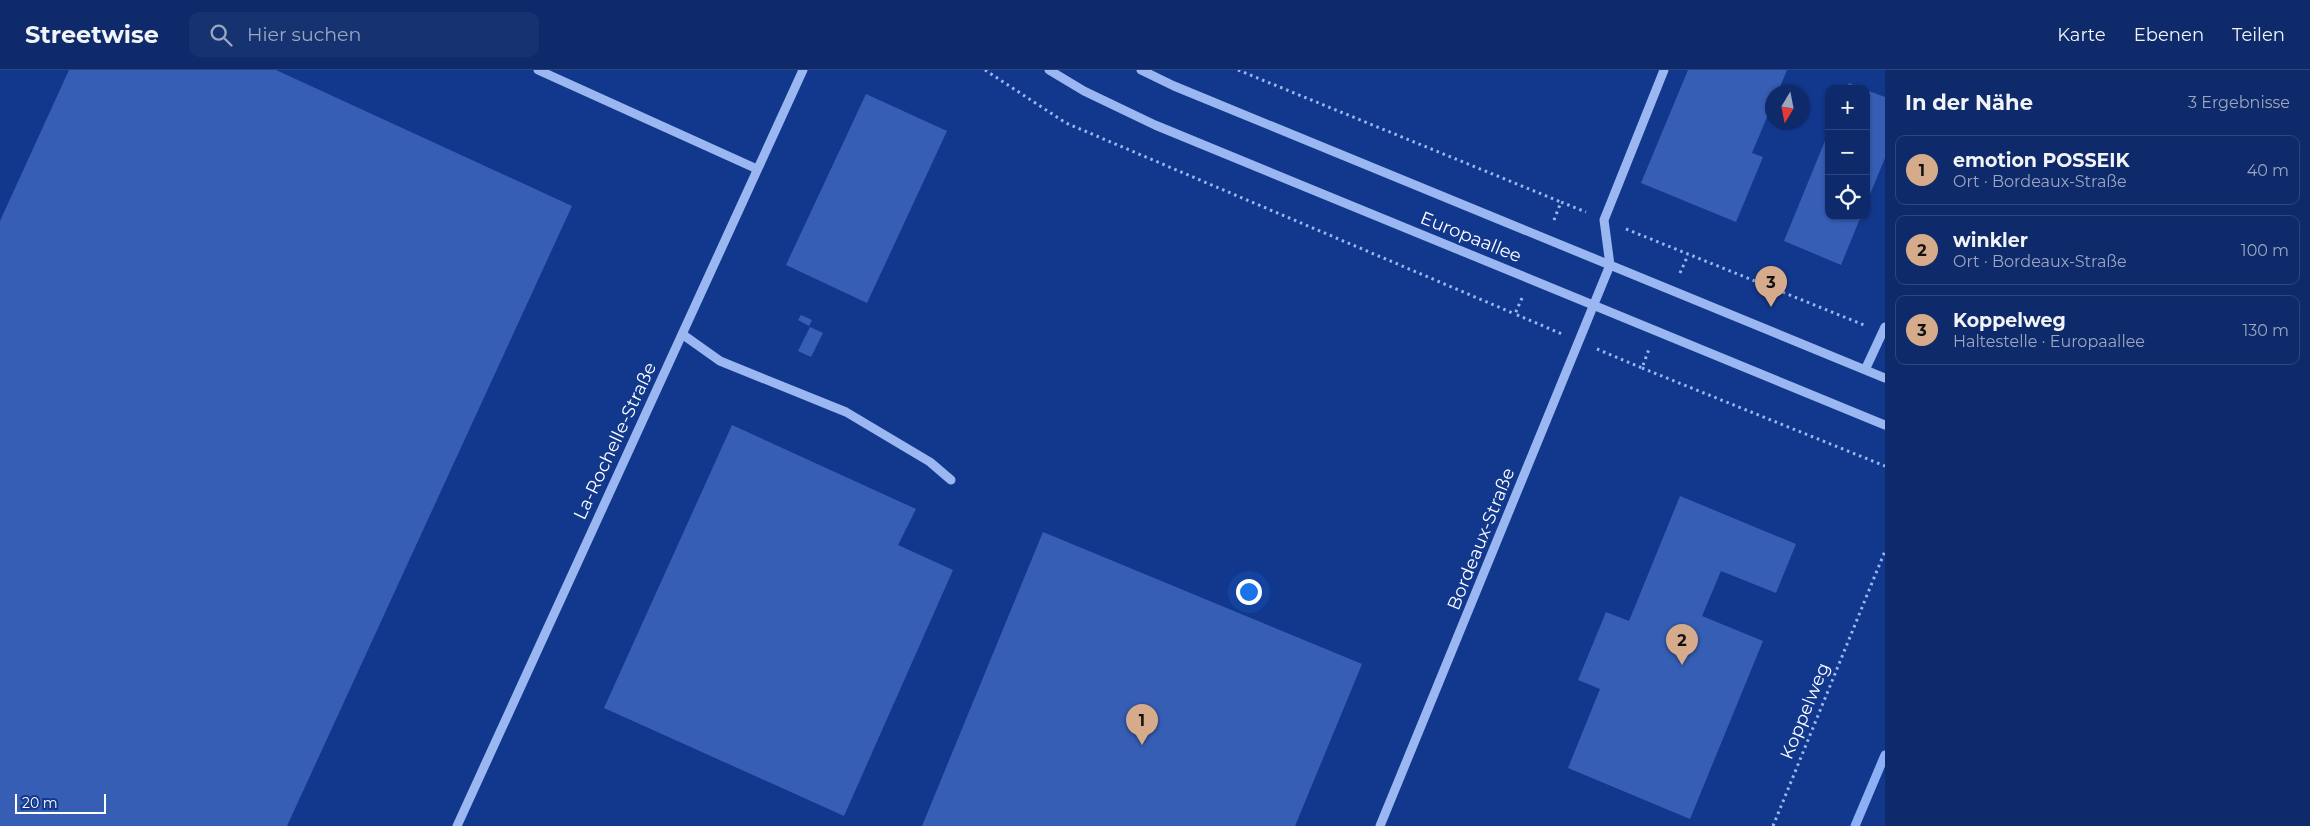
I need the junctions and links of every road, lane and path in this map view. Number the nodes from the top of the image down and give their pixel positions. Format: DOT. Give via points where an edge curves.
graph roads {
  1 [pos="538,70"];
  2 [pos="803,70"];
  3 [pos="985,70"];
  4 [pos="1049,70"];
  5 [pos="1140,70"];
  6 [pos="1238,70"];
  7 [pos="1664,70"];
  8 [pos="757,170"];
  9 [pos="1561,202"];
  10 [pos="1688,255"];
  11 [pos="1610,265"];
  12 [pos="1594,305"];
  13 [pos="1515,314"];
  14 [pos="1884,330"];
  15 [pos="682,334"];
  16 [pos="1642,368"];
  17 [pos="1865,370"];
  18 [pos="1885,378"];
  19 [pos="1885,425"];
  20 [pos="1885,466"];
  21 [pos="951,480"];
  22 [pos="1885,551"];
  23 [pos="457,826"];
  24 [pos="1380,826"];
  25 [pos="1773,826"];
  1 -- 8 [label="street"];
  2 -- 8 [label="street, La-Rochelle-Straße"];
  3 -- 13 [label="path" via="1066,123"];
  4 -- 12 [label="street, Europaallee" via="1084,91 1155,125"];
  5 -- 11 [label="street, Europaallee"];
  6 -- 9 [label="path"];
  7 -- 11 [label="street" via="1604,220"];
  8 -- 15 [label="street, La-Rochelle-Straße"];
  10 -- 14 [label="path"];
  11 -- 12 [label="street, Bordeaux-Straße"];
  11 -- 17 [label="street, Europaallee"];
  12 -- 19 [label="street, Europaallee"];
  12 -- 24 [label="street, Bordeaux-Straße"];
  14 -- 17 [label="street"];
  15 -- 21 [label="street" via="720,361 846,412 930,462"];
  15 -- 23 [label="street, La-Rochelle-Straße"];
  16 -- 20 [label="path"];
  17 -- 18 [label="street, Europaallee"];
  22 -- 25 [label="path, Koppelweg"];
}
